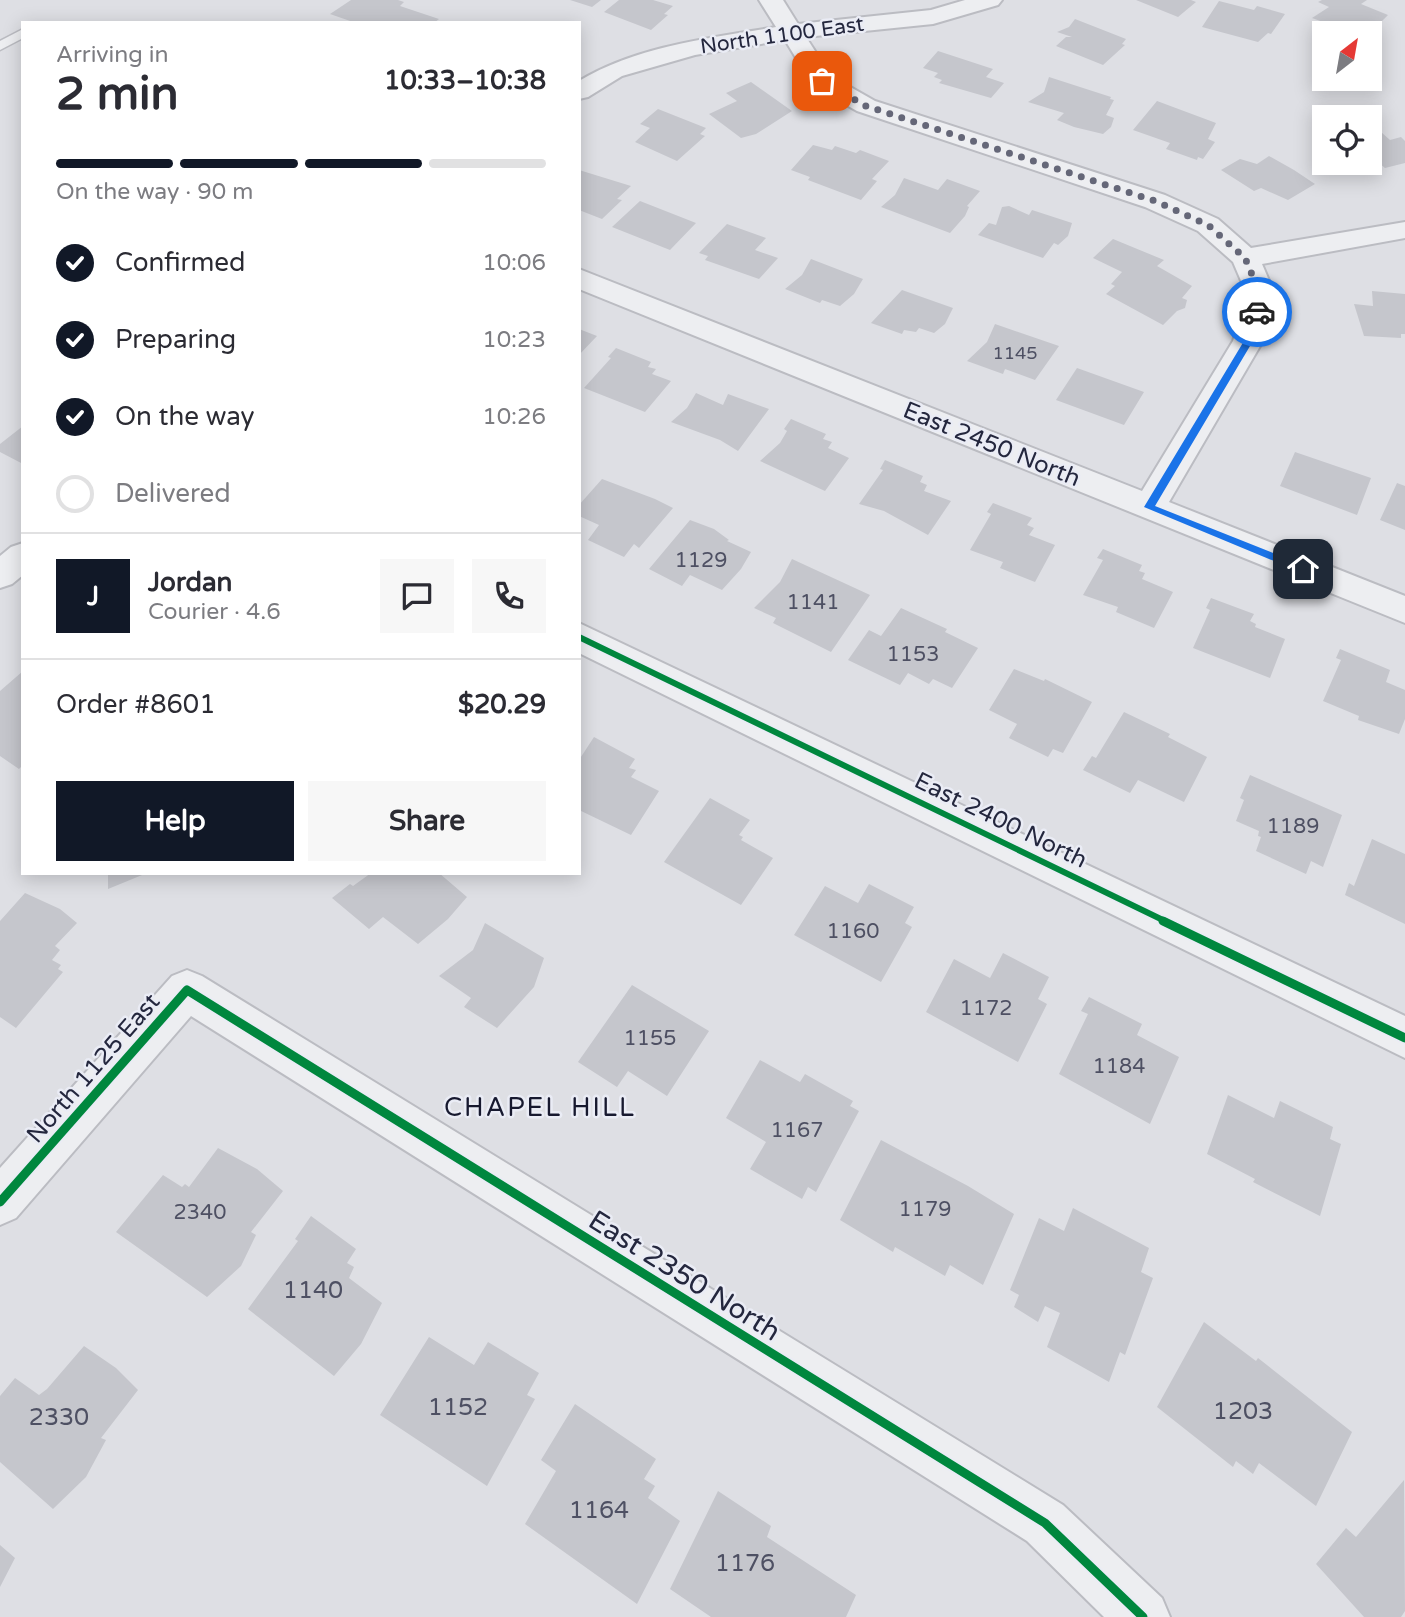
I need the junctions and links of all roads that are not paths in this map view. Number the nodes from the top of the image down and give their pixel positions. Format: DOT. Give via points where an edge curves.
graph roads {
  1 [pos="772,0"];
  2 [pos="990,0"];
  3 [pos="792,32"];
  4 [pos="21,34"];
  5 [pos="0,47"];
  6 [pos="581,91"];
  7 [pos="1405,230"];
  8 [pos="1245,258"];
  9 [pos="581,279"];
  10 [pos="1149,507"];
  11 [pos="21,558"];
  12 [pos="0,575"];
  13 [pos="1405,610"];
  14 [pos="581,638"];
  15 [pos="187,990"];
  16 [pos="1405,1038"];
  17 [pos="0,1202"];
  18 [pos="1143,1617"];
  1 -- 3 [label="street"];
  2 -- 3 [label="street, North 1100 East" via="933,17"];
  3 -- 6 [label="street, North 1100 East" via="692,48 613,71"];
  3 -- 8 [label="street" via="822,81 866,106 1155,201 1208,225"];
  4 -- 5 [label="lane"];
  7 -- 8 [label="street"];
  8 -- 10 [label="street" via="1262,298 1248,341"];
  9 -- 10 [label="street, East 2450 North"];
  10 -- 13 [label="street, East 2450 North"];
  11 -- 12 [label="street"];
  14 -- 16 [label="street, East 2400 North"];
  15 -- 17 [label="street, North 1125 East"];
  15 -- 18 [label="street, East 2350 North" via="1045,1522"];
}
